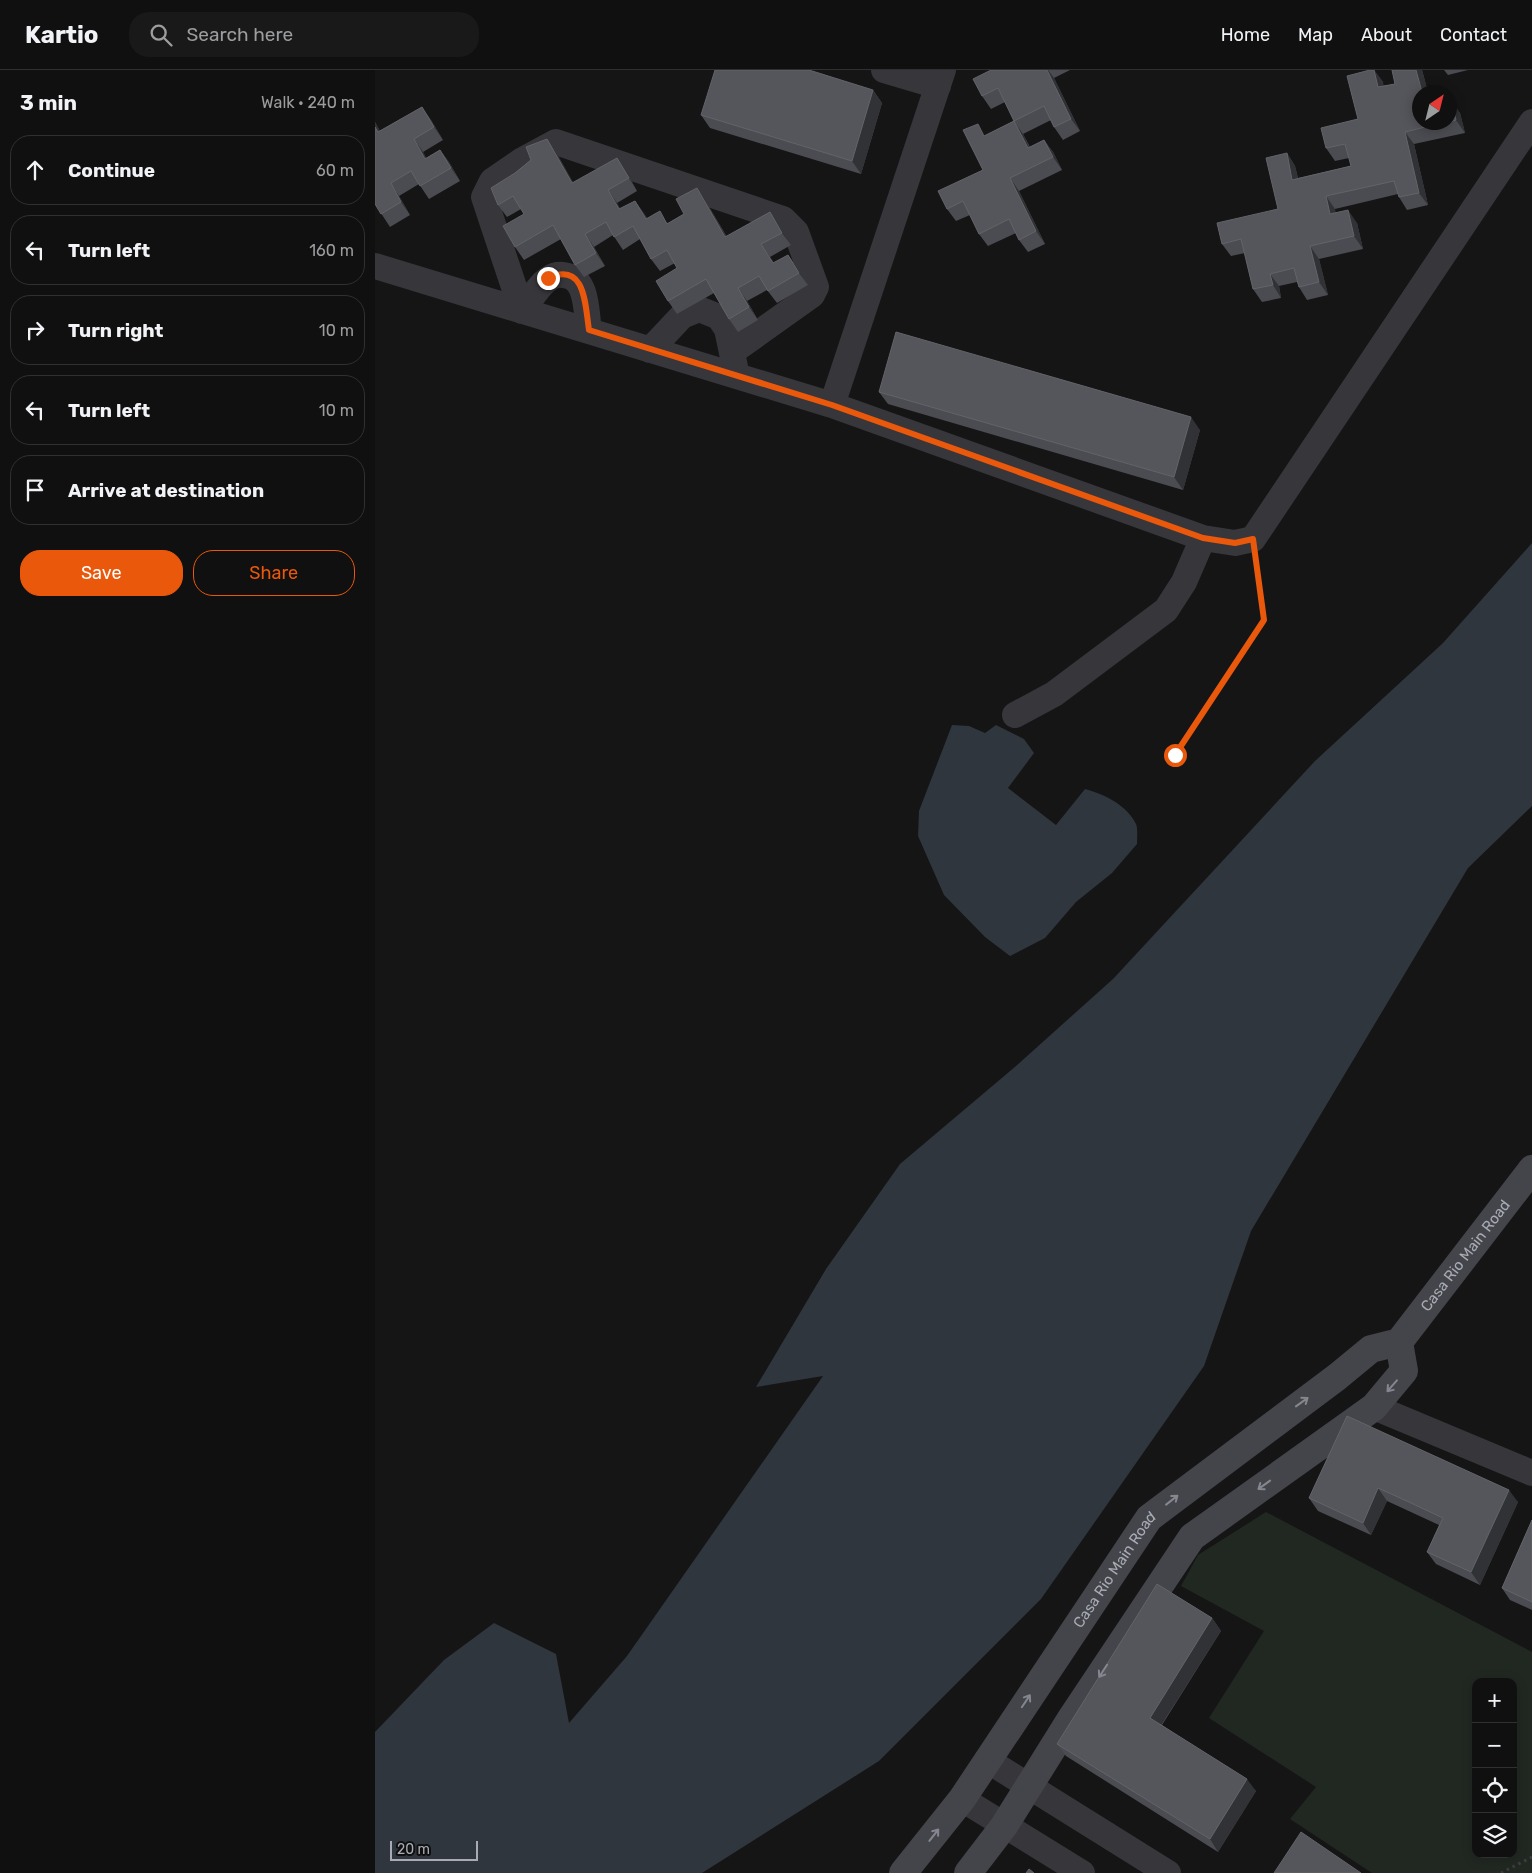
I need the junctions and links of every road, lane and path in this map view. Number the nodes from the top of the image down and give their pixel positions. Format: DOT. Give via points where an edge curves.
graph roads {
  1 [pos="885,70"];
  2 [pos="941,78"];
  3 [pos="1532,122"];
  4 [pos="375,266"];
  5 [pos="522,311"];
  6 [pos="589,330"];
  7 [pos="650,350"];
  8 [pos="735,364"];
  9 [pos="832,405"];
  10 [pos="1203,538"];
  11 [pos="1253,539"];
  12 [pos="1015,716"];
  13 [pos="1175,755"];
  14 [pos="1532,1169"];
  15 [pos="1399,1342"];
  16 [pos="1373,1407"];
  17 [pos="1532,1473"];
  18 [pos="987,1760"];
  19 [pos="1029,1787"];
  20 [pos="962,1800"];
  21 [pos="1004,1826"];
  22 [pos="1532,1857"];
  23 [pos="903,1873"];
  24 [pos="968,1873"];
  25 [pos="1081,1873"];
  26 [pos="1168,1873"];
  27 [pos="1501,1873"];
  1 -- 2 [label="street"];
  2 -- 9 [label="street"];
  3 -- 11 [label="street"];
  4 -- 5 [label="street"];
  5 -- 6 [label="street"];
  5 -- 6 [label="street" via="548,278 559,274 571,276 579,282 583,293"];
  5 -- 8 [label="street" via="484,197 492,181 556,142 783,219 797,232 816,287 813,295"];
  6 -- 7 [label="street"];
  7 -- 8 [label="street"];
  7 -- 8 [label="street" via="682,316 699,309 719,317 727,329"];
  8 -- 9 [label="street"];
  9 -- 10 [label="street"];
  10 -- 11 [label="street" via="1235,543"];
  10 -- 12 [label="street" via="1184,582 1166,610 1054,694"];
  11 -- 13 [label="path" via="1264,620"];
  14 -- 15 [label="street, Casa Rio Main Road"];
  15 -- 16 [label="street, one-way" via="1404,1371"];
  18 -- 15 [label="street, Casa Rio Main Road, one-way" via="1149,1518 1371,1348"];
  16 -- 17 [label="street"];
  16 -- 19 [label="street, one-way" via="1192,1537"];
  18 -- 19 [label="street"];
  18 -- 20 [label="street, Casa Rio Main Road"];
  19 -- 21 [label="street"];
  19 -- 26 [label="street"];
  20 -- 21 [label="street"];
  23 -- 20 [label="street, Casa Rio Main Road, one-way"];
  21 -- 24 [label="street"];
  21 -- 25 [label="street"];
  22 -- 27 [label="path"];
}
